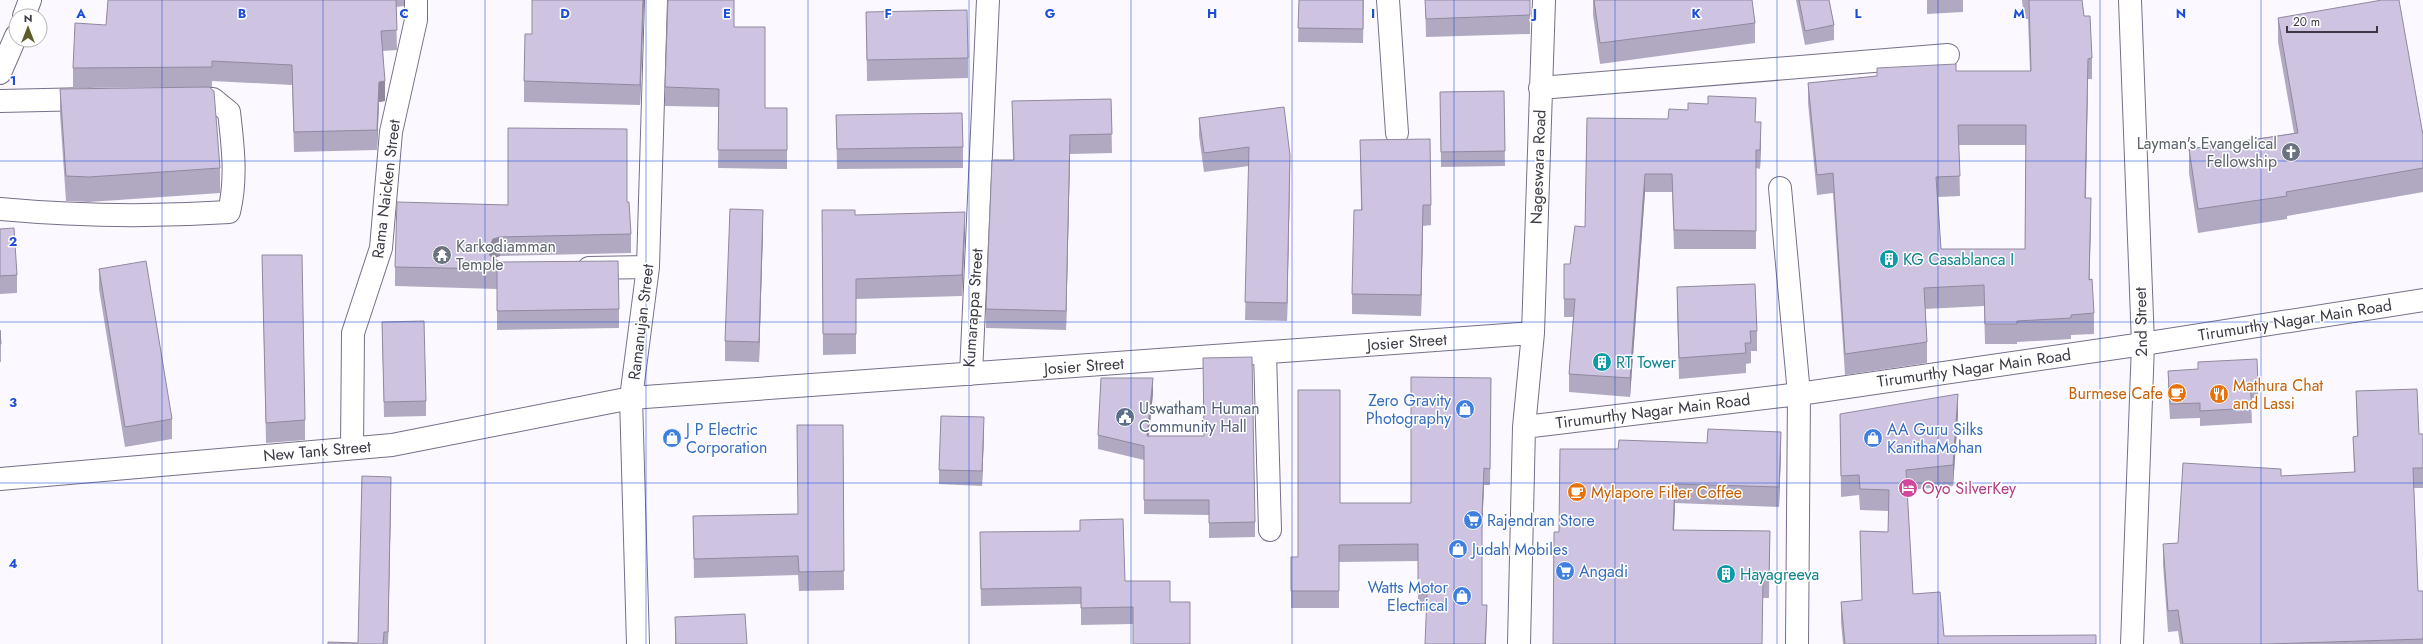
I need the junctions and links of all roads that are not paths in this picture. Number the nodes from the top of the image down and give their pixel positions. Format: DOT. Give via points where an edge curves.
graph roads {
  1 [pos="416,0"];
  2 [pos="656,0"];
  3 [pos="988,0"];
  4 [pos="1388,0"];
  5 [pos="1544,0"];
  6 [pos="2130,0"];
  7 [pos="11,48"];
  8 [pos="1948,55"];
  9 [pos="0,73"];
  10 [pos="1540,88"];
  11 [pos="168,98"];
  12 [pos="107,99"];
  13 [pos="0,101"];
  14 [pos="1397,133"];
  15 [pos="1780,188"];
  16 [pos="0,209"];
  17 [pos="648,267"];
  18 [pos="570,268"];
  19 [pos="2423,300"];
  20 [pos="1533,333"];
  21 [pos="2143,344"];
  22 [pos="1265,353"];
  23 [pos="971,374"];
  24 [pos="1799,394"];
  25 [pos="631,398"];
  26 [pos="1524,427"];
  27 [pos="352,448"];
  28 [pos="0,479"];
  29 [pos="1270,530"];
  30 [pos="638,644"];
  31 [pos="1519,644"];
  32 [pos="1797,644"];
  33 [pos="2132,644"];
  1 -- 27 [label="street, Rama Naicken Street" via="416,20 391,132 381,248 353,333"];
  2 -- 17 [label="street, Ramanujan Street"];
  3 -- 23 [label="street, Kumarappa Street"];
  4 -- 14 [label="street"];
  5 -- 10 [label="street, Nageswara Road"];
  6 -- 21 [label="street, 2nd Street"];
  7 -- 9 [label="street"];
  8 -- 10 [label="street"];
  10 -- 20 [label="street, Nageswara Road"];
  11 -- 16 [label="street" via="213,99 229,112 234,153 233,194 229,212 163,216"];
  12 -- 13 [label="street"];
  15 -- 24 [label="street"];
  17 -- 18 [label="street"];
  17 -- 25 [label="street, Ramanujan Street"];
  19 -- 21 [label="street, Tirumurthy Nagar Main Road"];
  20 -- 22 [label="street, Josier Street"];
  20 -- 26 [label="street"];
  21 -- 24 [label="street, Tirumurthy Nagar Main Road"];
  21 -- 33 [label="street, 2nd Street"];
  22 -- 23 [label="street, Josier Street"];
  22 -- 29 [label="street"];
  23 -- 25 [label="street, Kumarappa Street"];
  24 -- 26 [label="street, Tirumurthy Nagar Main Road"];
  24 -- 32 [label="street"];
  25 -- 27 [label="street, New Tank Street" via="392,445"];
  25 -- 30 [label="street, Ramanujan Street"];
  26 -- 31 [label="street"];
  27 -- 28 [label="street, New Tank Street"];
}
